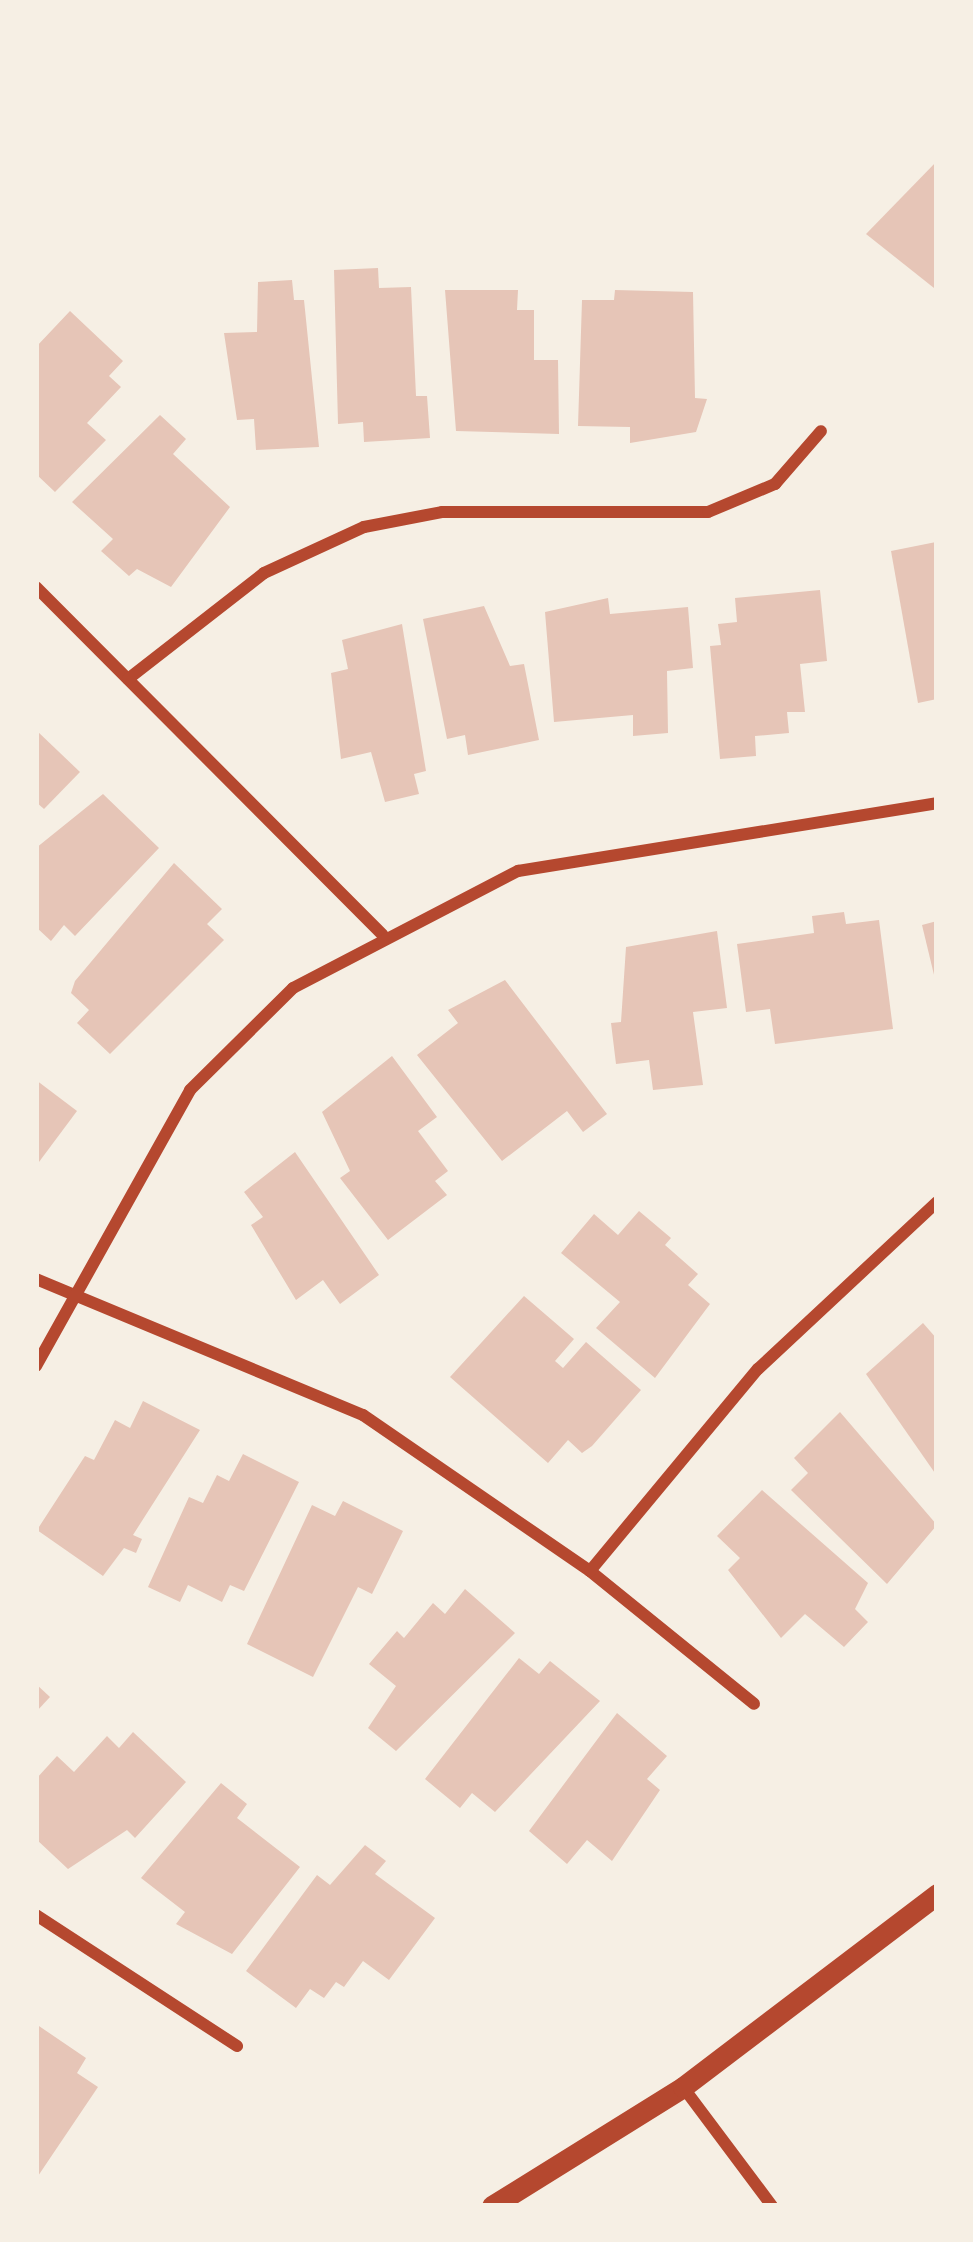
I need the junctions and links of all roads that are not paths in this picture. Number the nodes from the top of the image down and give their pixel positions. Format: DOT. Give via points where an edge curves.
graph roads {
  1 [pos="821,431"];
  2 [pos="36,587"];
  3 [pos="128,679"];
  4 [pos="937,803"];
  5 [pos="383,935"];
  6 [pos="937,1202"];
  7 [pos="36,1279"];
  8 [pos="75,1293"];
  9 [pos="36,1366"];
  10 [pos="590,1571"];
  11 [pos="754,1704"];
  12 [pos="937,1894"];
  13 [pos="36,1915"];
  14 [pos="237,2046"];
  15 [pos="683,2087"];
  16 [pos="492,2206"];
  17 [pos="772,2206"];
  1 -- 3 [label="street" via="775,484 708,512 442,512 364,527 264,573"];
  2 -- 3 [label="street"];
  3 -- 5 [label="street"];
  4 -- 5 [label="street" via="518,871"];
  5 -- 8 [label="street" via="293,988 190,1090"];
  6 -- 10 [label="street" via="758,1369"];
  7 -- 8 [label="street"];
  8 -- 9 [label="street"];
  8 -- 10 [label="street" via="363,1414"];
  10 -- 11 [label="street"];
  12 -- 15 [label="street"];
  13 -- 14 [label="street"];
  15 -- 16 [label="street"];
  15 -- 17 [label="street"];
}
